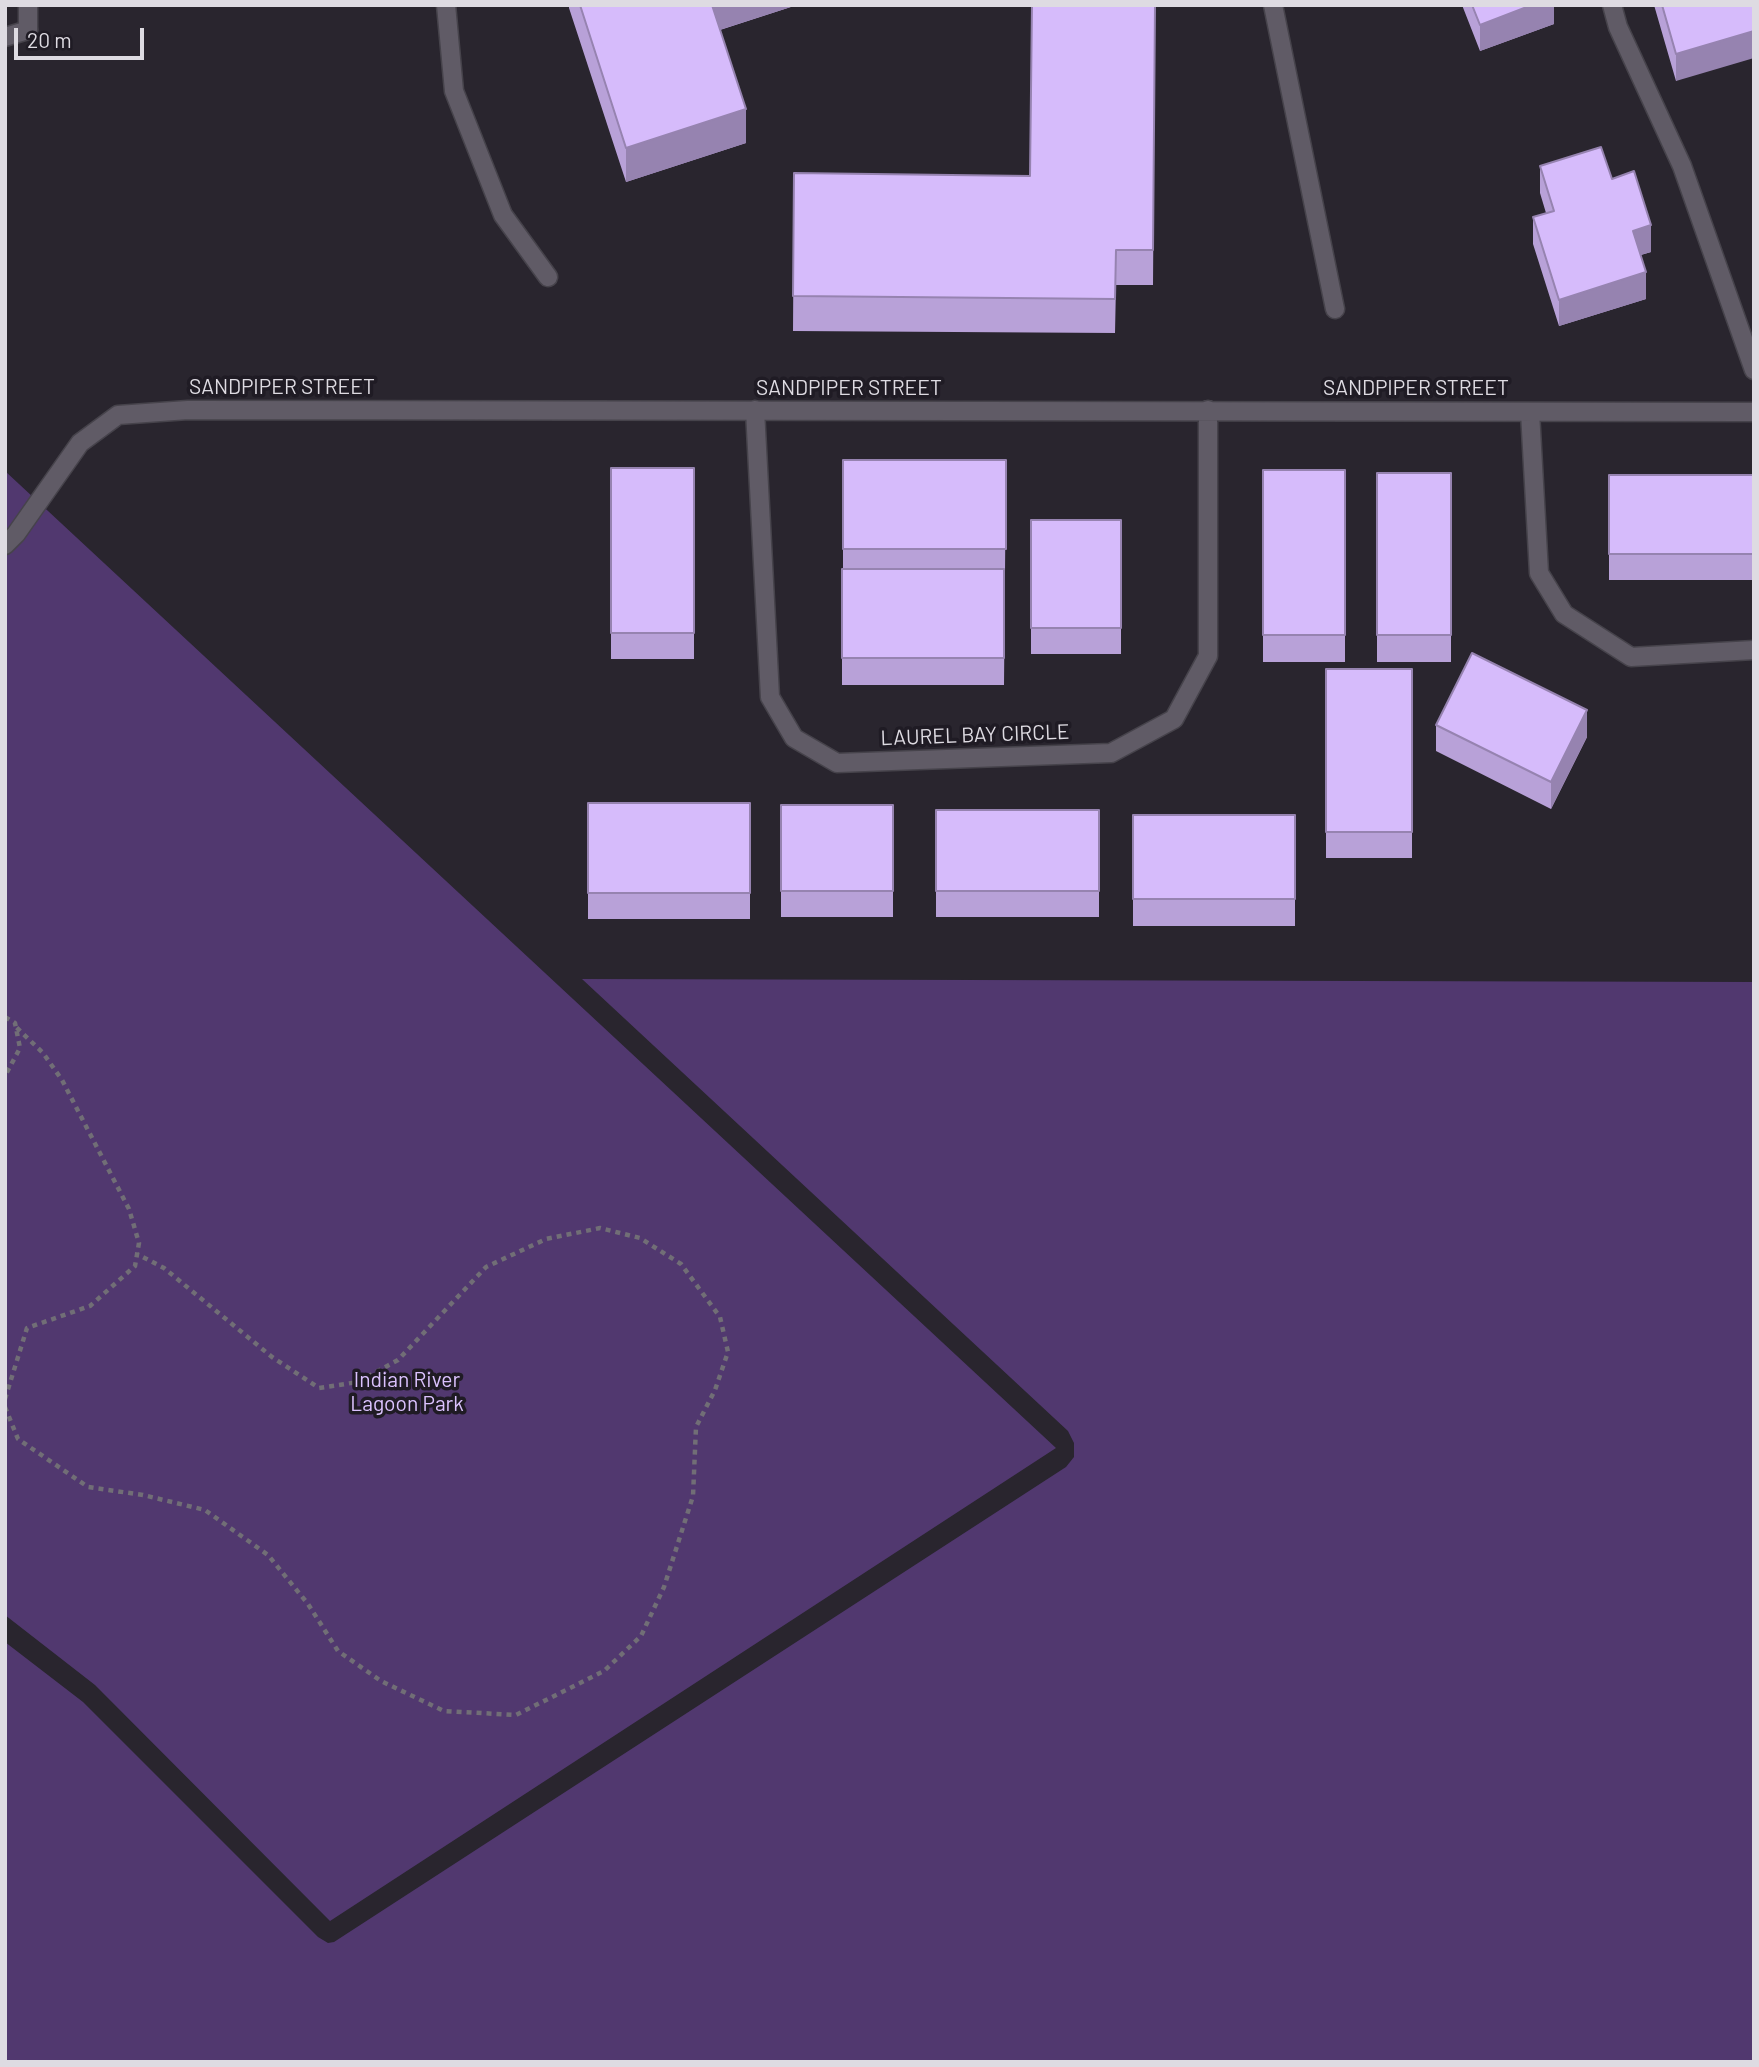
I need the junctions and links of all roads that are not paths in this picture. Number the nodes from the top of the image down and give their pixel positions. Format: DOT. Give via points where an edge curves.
graph roads {
  1 [pos="28,5"];
  2 [pos="446,5"];
  3 [pos="1273,5"];
  4 [pos="1612,5"];
  5 [pos="5,37"];
  6 [pos="548,277"];
  7 [pos="1335,309"];
  8 [pos="1754,370"];
  9 [pos="755,410"];
  10 [pos="1208,410"];
  11 [pos="1530,412"];
  12 [pos="1754,412"];
  13 [pos="5,545"];
  14 [pos="1754,650"];
  1 -- 5 [label="street" via="29,30"];
  2 -- 6 [label="street" via="454,92 503,215"];
  3 -- 7 [label="street"];
  4 -- 8 [label="street" via="1682,166"];
  9 -- 10 [label="street, SANDPIPER STREET"];
  9 -- 10 [label="street, LAUREL BAY CIRCLE" via="770,697 794,738 836,763 1111,753 1174,719 1208,656"];
  9 -- 13 [label="street, SANDPIPER STREET" via="188,410 118,415 80,443"];
  10 -- 11 [label="street, SANDPIPER STREET"];
  11 -- 12 [label="street, SANDPIPER STREET"];
  11 -- 14 [label="street" via="1539,573 1564,614 1631,657"];
}
